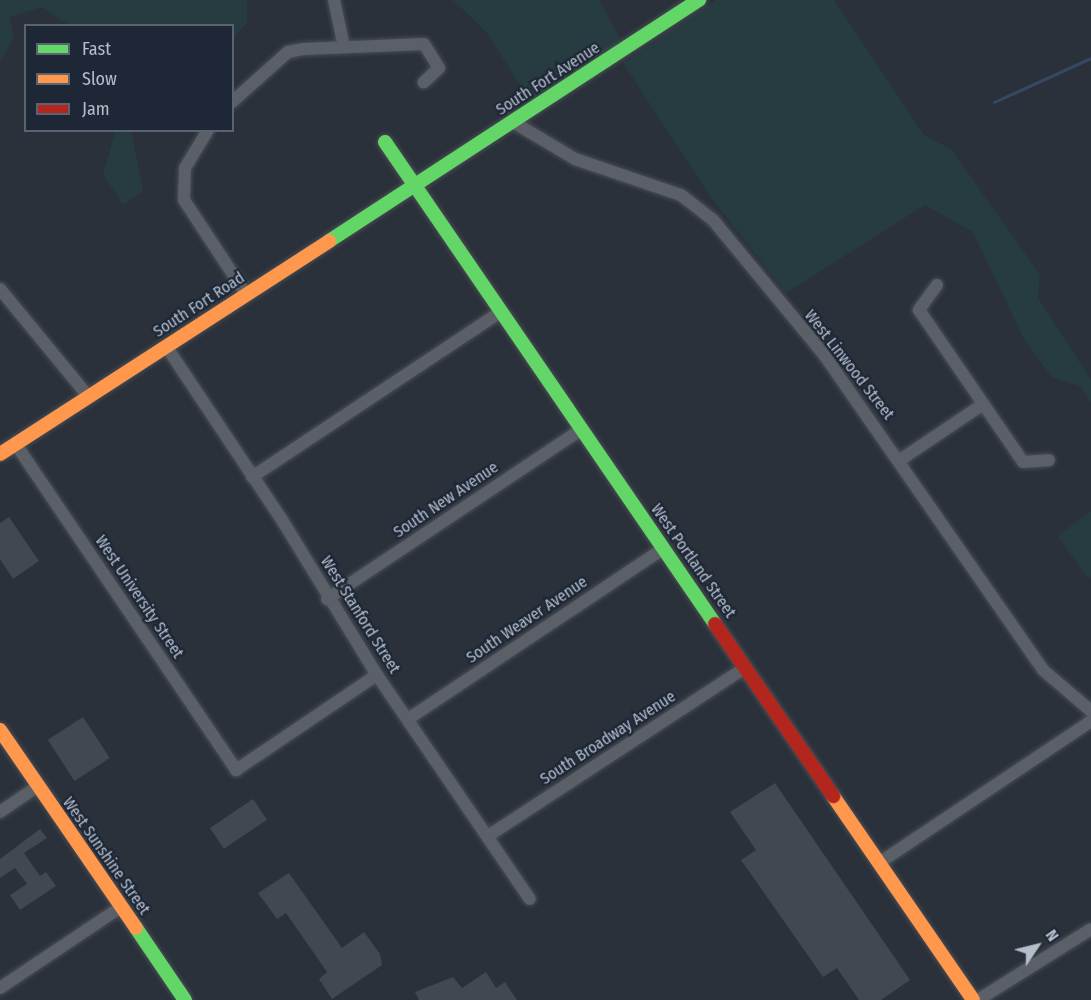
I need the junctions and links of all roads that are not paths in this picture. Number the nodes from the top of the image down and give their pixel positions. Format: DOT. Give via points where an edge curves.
graph roads {
  1 [pos="334,0"];
  2 [pos="699,0"];
  3 [pos="344,47"];
  4 [pos="424,82"];
  5 [pos="234,100"];
  6 [pos="513,122"];
  7 [pos="207,132"];
  8 [pos="385,142"];
  9 [pos="416,185"];
  10 [pos="938,285"];
  11 [pos="0,289"];
  12 [pos="246,294"];
  13 [pos="502,311"];
  14 [pos="166,346"];
  15 [pos="88,396"];
  16 [pos="982,405"];
  17 [pos="582,429"];
  18 [pos="15,443"];
  19 [pos="0,454"];
  20 [pos="900,460"];
  21 [pos="1049,460"];
  22 [pos="252,477"];
  23 [pos="664,548"];
  24 [pos="327,599"];
  25 [pos="746,667"];
  26 [pos="377,675"];
  27 [pos="1091,711"];
  28 [pos="408,719"];
  29 [pos="1091,721"];
  30 [pos="0,730"];
  31 [pos="38,786"];
  32 [pos="0,812"];
  33 [pos="488,836"];
  34 [pos="879,863"];
  35 [pos="530,899"];
  36 [pos="121,907"];
  37 [pos="1091,929"];
  38 [pos="0,988"];
  39 [pos="185,1000"];
  40 [pos="973,1000"];
  41 [pos="978,1000"];
  1 -- 3 [label="street"];
  2 -- 6 [label="street, South Fort Avenue"];
  3 -- 4 [label="street" via="424,44 432,51 439,68"];
  3 -- 5 [label="street" via="288,52"];
  6 -- 9 [label="street, South Fort Avenue"];
  6 -- 20 [label="street, West Linwood Street" via="575,159 681,195 697,205 825,356"];
  7 -- 12 [label="street" via="185,168 184,200"];
  8 -- 9 [label="street, West Portland Street"];
  9 -- 12 [label="street, South Fort Road"];
  9 -- 13 [label="street, West Portland Street"];
  10 -- 16 [label="street" via="919,310"];
  11 -- 15 [label="street"];
  12 -- 14 [label="street, South Fort Road"];
  13 -- 17 [label="street, West Portland Street"];
  13 -- 22 [label="street"];
  14 -- 15 [label="street, South Fort Road"];
  14 -- 22 [label="street, West Stanford Street"];
  15 -- 18 [label="street, South Fort Road"];
  16 -- 20 [label="street"];
  16 -- 21 [label="street" via="1023,462"];
  17 -- 23 [label="street, West Portland Street"];
  17 -- 24 [label="street, South New Avenue"];
  18 -- 19 [label="street, South Fort Road"];
  18 -- 26 [label="street, West University Street" via="236,770"];
  20 -- 27 [label="street, West Linwood Street" via="1043,670"];
  22 -- 24 [label="street, West Stanford Street"];
  23 -- 25 [label="street, West Portland Street"];
  23 -- 28 [label="street, South Weaver Avenue"];
  24 -- 26 [label="street, West Stanford Street"];
  25 -- 33 [label="street, South Broadway Avenue"];
  25 -- 34 [label="street, West Portland Street"];
  26 -- 28 [label="street, West Stanford Street"];
  28 -- 33 [label="street, West Stanford Street"];
  29 -- 34 [label="street"];
  30 -- 31 [label="street, West Sunshine Street"];
  31 -- 32 [label="street"];
  31 -- 36 [label="street, West Sunshine Street"];
  33 -- 35 [label="street, West Stanford Street"];
  34 -- 40 [label="street, West Portland Street"];
  36 -- 38 [label="street"];
  36 -- 39 [label="street, West Sunshine Street"];
  37 -- 41 [label="street"];
}
